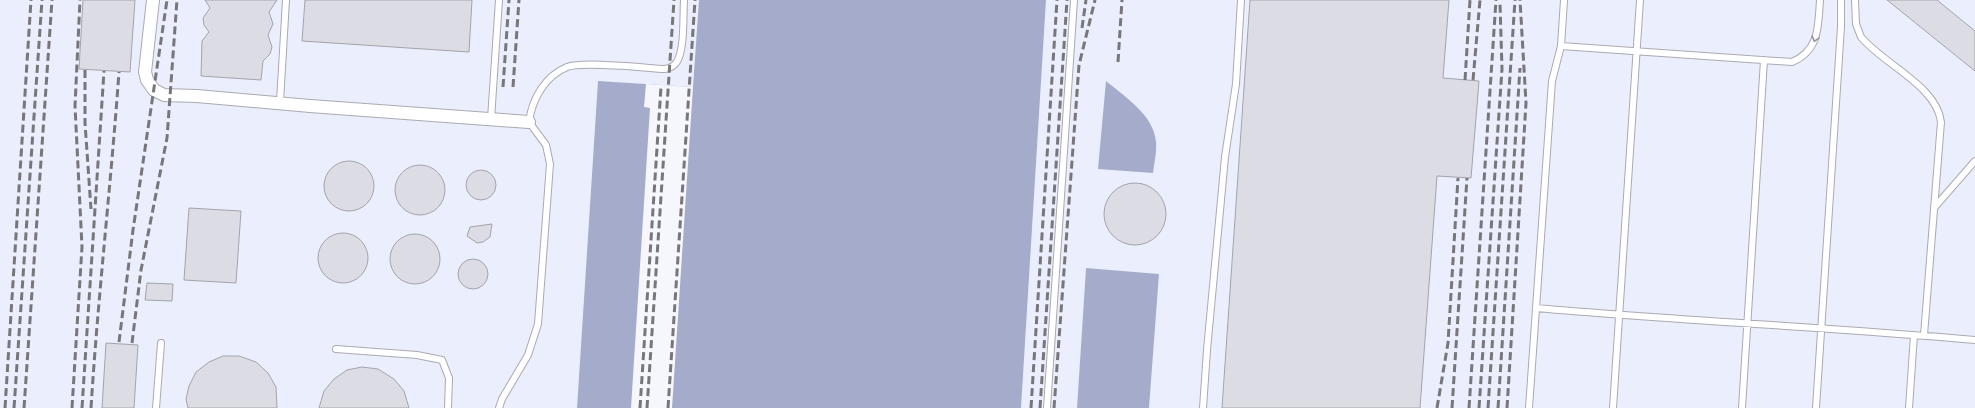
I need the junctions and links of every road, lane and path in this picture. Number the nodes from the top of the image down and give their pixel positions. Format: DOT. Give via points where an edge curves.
graph roads {
  1 [pos="153,0"];
  2 [pos="286,0"];
  3 [pos="499,0"];
  4 [pos="684,0"];
  5 [pos="1074,0"];
  6 [pos="1241,0"];
  7 [pos="1564,0"];
  8 [pos="1640,0"];
  9 [pos="1820,0"];
  10 [pos="1841,0"];
  11 [pos="1856,0"];
  12 [pos="1561,46"];
  13 [pos="1637,52"];
  14 [pos="1764,60"];
  15 [pos="280,102"];
  16 [pos="491,119"];
  17 [pos="529,122"];
  18 [pos="1975,161"];
  19 [pos="1934,208"];
  20 [pos="1536,308"];
  21 [pos="1619,315"];
  22 [pos="1747,323"];
  23 [pos="1820,327"];
  24 [pos="1914,334"];
  25 [pos="1924,335"];
  26 [pos="1975,340"];
  27 [pos="161,343"];
  28 [pos="336,349"];
  29 [pos="156,408"];
  30 [pos="448,408"];
  31 [pos="499,408"];
  32 [pos="1047,408"];
  33 [pos="1203,408"];
  34 [pos="1530,408"];
  35 [pos="1613,408"];
  36 [pos="1742,408"];
  37 [pos="1816,408"];
  38 [pos="1908,408"];
  1 -- 15 [label="street" via="145,72 154,90 171,96"];
  2 -- 15 [label="lane"];
  3 -- 16 [label="lane"];
  4 -- 17 [label="lane" via="681,52 676,64 671,68 584,65 568,67 552,76 545,84 532,106"];
  5 -- 32 [label="lane"];
  6 -- 33 [label="lane" via="1236,84 1225,156"];
  7 -- 12 [label="lane"];
  8 -- 13 [label="lane"];
  9 -- 14 [label="lane, one-way" via="1816,36 1808,53 1792,62"];
  10 -- 23 [label="lane"];
  11 -- 19 [label="lane" via="1856,24 1861,36 1930,97 1940,113"];
  12 -- 13 [label="lane"];
  12 -- 20 [label="lane" via="1552,81"];
  13 -- 14 [label="lane"];
  13 -- 21 [label="lane"];
  14 -- 22 [label="lane"];
  15 -- 16 [label="street"];
  16 -- 17 [label="street"];
  17 -- 31 [label="lane" via="546,145 550,164 538,324 528,355"];
  18 -- 19 [label="lane"];
  19 -- 25 [label="lane"];
  20 -- 21 [label="lane"];
  20 -- 34 [label="lane"];
  21 -- 22 [label="lane"];
  21 -- 35 [label="lane"];
  22 -- 23 [label="lane"];
  22 -- 36 [label="lane"];
  23 -- 24 [label="lane"];
  23 -- 37 [label="lane"];
  24 -- 25 [label="lane"];
  24 -- 38 [label="lane"];
  25 -- 26 [label="lane"];
  27 -- 29 [label="lane"];
  28 -- 30 [label="lane" via="418,355 442,360 450,378"];
}
